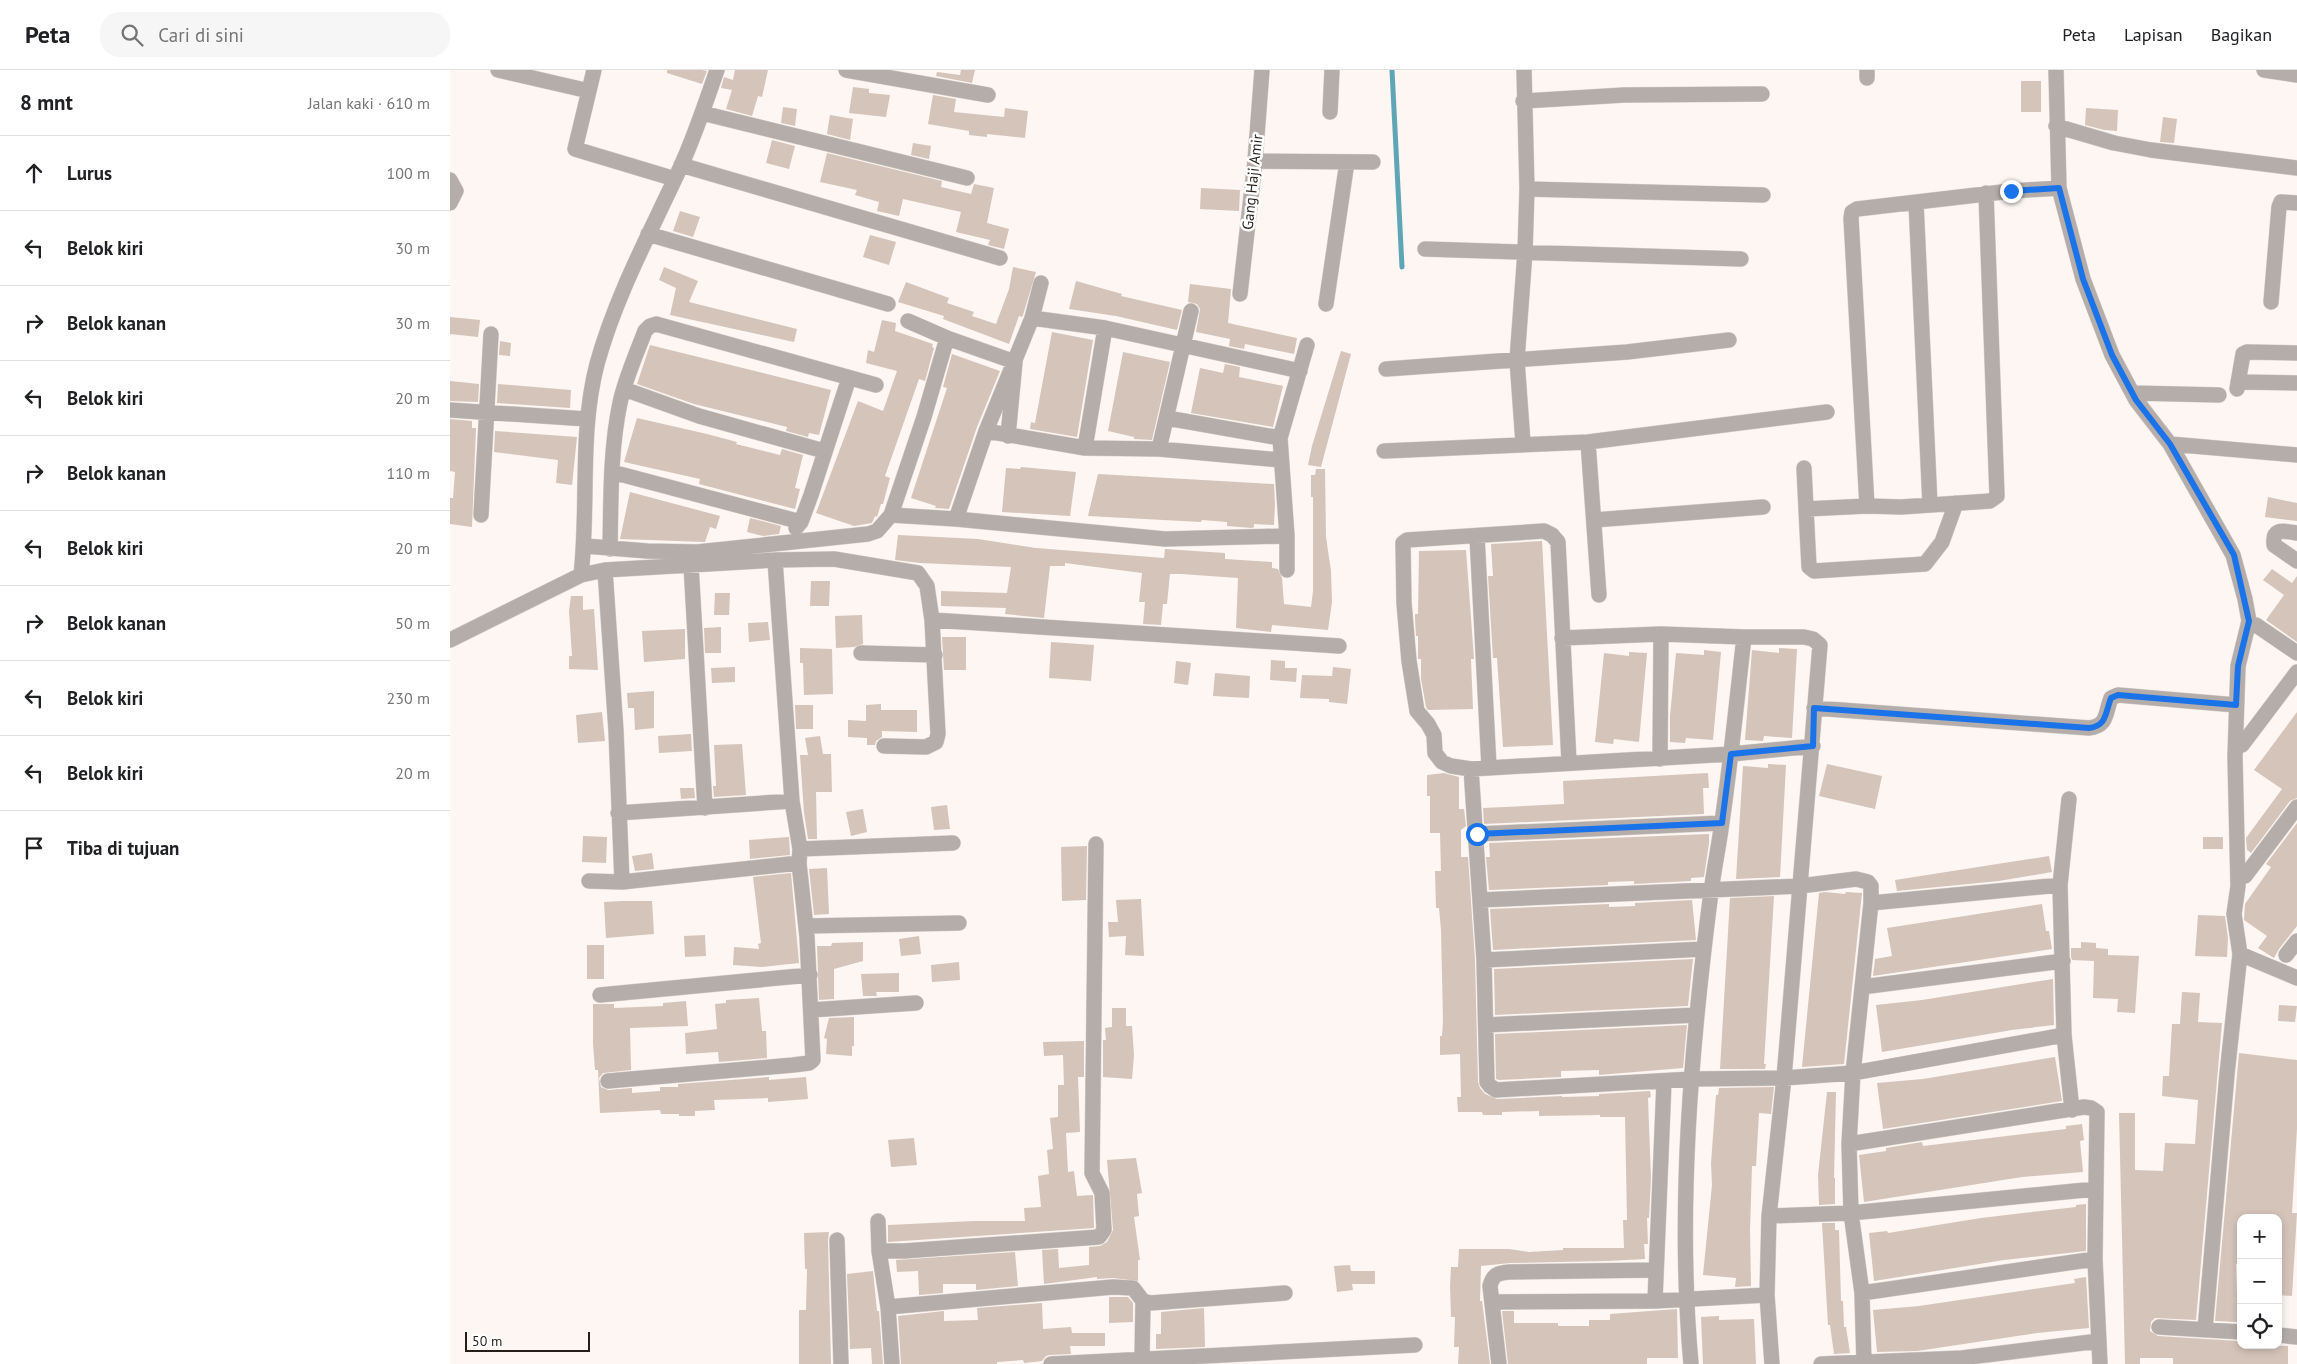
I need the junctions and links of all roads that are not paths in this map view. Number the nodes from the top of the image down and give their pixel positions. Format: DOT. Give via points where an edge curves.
graph roads {
  1 [pos="498,70"];
  2 [pos="594,70"];
  3 [pos="717,70"];
  4 [pos="846,70"];
  5 [pos="1262,70"];
  6 [pos="1332,70"];
  7 [pos="1524,70"];
  8 [pos="2056,70"];
  9 [pos="2264,70"];
  10 [pos="2297,75"];
  11 [pos="589,91"];
  12 [pos="1762,94"];
  13 [pos="988,95"];
  14 [pos="1523,101"];
  15 [pos="1330,112"];
  16 [pos="702,113"];
  17 [pos="2056,126"];
  18 [pos="1255,162"];
  19 [pos="1347,162"];
  20 [pos="1373,162"];
  21 [pos="681,164"];
  22 [pos="2297,168"];
  23 [pos="675,178"];
  24 [pos="967,178"];
  25 [pos="450,180"];
  26 [pos="2059,188"];
  27 [pos="1527,189"];
  28 [pos="1986,193"];
  29 [pos="1763,194"];
  30 [pos="1916,202"];
  31 [pos="450,203"];
  32 [pos="2297,203"];
  33 [pos="648,234"];
  34 [pos="1425,249"];
  35 [pos="1525,252"];
  36 [pos="1000,258"];
  37 [pos="1742,260"];
  38 [pos="1041,283"];
  39 [pos="1240,294"];
  40 [pos="2272,302"];
  41 [pos="888,304"];
  42 [pos="1326,304"];
  43 [pos="1191,311"];
  44 [pos="1032,318"];
  45 [pos="908,321"];
  46 [pos="1105,328"];
  47 [pos="492,334"];
  48 [pos="947,338"];
  49 [pos="1729,340"];
  50 [pos="1182,344"];
  51 [pos="1307,344"];
  52 [pos="2297,353"];
  53 [pos="1517,360"];
  54 [pos="1015,362"];
  55 [pos="1386,369"];
  56 [pos="1300,371"];
  57 [pos="849,378"];
  58 [pos="2297,383"];
  59 [pos="876,385"];
  60 [pos="624,389"];
  61 [pos="2133,393"];
  62 [pos="2219,396"];
  63 [pos="450,410"];
  64 [pos="488,412"];
  65 [pos="1827,412"];
  66 [pos="1167,418"];
  67 [pos="587,419"];
  68 [pos="986,431"];
  69 [pos="1008,436"];
  70 [pos="1280,438"];
  71 [pos="1588,442"];
  72 [pos="1522,443"];
  73 [pos="2170,444"];
  74 [pos="1085,448"];
  75 [pos="1159,450"];
  76 [pos="824,451"];
  77 [pos="1384,451"];
  78 [pos="2297,455"];
  79 [pos="1281,460"];
  80 [pos="1804,468"];
  81 [pos="612,472"];
  82 [pos="1956,503"];
  83 [pos="1930,505"];
  84 [pos="1867,506"];
  85 [pos="1763,507"];
  86 [pos="1806,510"];
  87 [pos="481,515"];
  88 [pos="891,515"];
  89 [pos="956,518"];
  90 [pos="1594,520"];
  91 [pos="800,522"];
  92 [pos="2297,533"];
  93 [pos="1287,536"];
  94 [pos="1476,536"];
  95 [pos="786,541"];
  96 [pos="585,546"];
  97 [pos="610,548"];
  98 [pos="775,560"];
  99 [pos="2297,561"];
  100 [pos="691,565"];
  101 [pos="605,570"];
  102 [pos="1287,570"];
  103 [pos="581,575"];
  104 [pos="1599,595"];
  105 [pos="932,620"];
  106 [pos="2256,625"];
  107 [pos="1661,634"];
  108 [pos="1562,638"];
  109 [pos="1744,638"];
  110 [pos="450,640"];
  111 [pos="1338,646"];
  112 [pos="861,653"];
  113 [pos="2297,653"];
  114 [pos="935,655"];
  115 [pos="2297,672"];
  116 [pos="2236,705"];
  117 [pos="1814,708"];
  118 [pos="2242,745"];
  119 [pos="884,746"];
  120 [pos="1813,746"];
  121 [pos="1731,754"];
  122 [pos="1660,759"];
  123 [pos="1569,762"];
  124 [pos="1489,767"];
  125 [pos="1471,769"];
  126 [pos="2069,798"];
  127 [pos="792,801"];
  128 [pos="2297,807"];
  129 [pos="705,808"];
  130 [pos="618,813"];
  131 [pos="1722,823"];
  132 [pos="1477,834"];
  133 [pos="953,843"];
  134 [pos="1096,844"];
  135 [pos="800,856"];
  136 [pos="2245,876"];
  137 [pos="589,881"];
  138 [pos="622,882"];
  139 [pos="2060,885"];
  140 [pos="1800,886"];
  141 [pos="1711,890"];
  142 [pos="1480,900"];
  143 [pos="1871,903"];
  144 [pos="960,923"];
  145 [pos="806,926"];
  146 [pos="2297,941"];
  147 [pos="1704,949"];
  148 [pos="2240,954"];
  149 [pos="2286,955"];
  150 [pos="1484,960"];
  151 [pos="2063,962"];
  152 [pos="810,975"];
  153 [pos="2297,978"];
  154 [pos="1862,986"];
  155 [pos="600,994"];
  156 [pos="916,1003"];
  157 [pos="811,1010"];
  158 [pos="1697,1015"];
  159 [pos="1486,1025"];
  160 [pos="2064,1035"];
  161 [pos="1853,1073"];
  162 [pos="1784,1078"];
  163 [pos="1692,1079"];
  164 [pos="608,1081"];
  165 [pos="1664,1082"];
  166 [pos="2072,1110"];
  167 [pos="1849,1144"];
  168 [pos="2095,1189"];
  169 [pos="1851,1213"];
  170 [pos="1769,1216"];
  171 [pos="878,1221"];
  172 [pos="837,1240"];
  173 [pos="879,1251"];
  174 [pos="2095,1259"];
  175 [pos="1656,1270"];
  176 [pos="1284,1294"];
  177 [pos="1862,1294"];
  178 [pos="1767,1295"];
  179 [pos="1685,1299"];
  180 [pos="1143,1301"];
  181 [pos="1655,1301"];
  182 [pos="1492,1302"];
  183 [pos="888,1307"];
  184 [pos="2159,1327"];
  185 [pos="2205,1330"];
  186 [pos="2237,1332"];
  187 [pos="2282,1335"];
  188 [pos="2297,1337"];
  189 [pos="2099,1341"];
  190 [pos="1415,1345"];
  191 [pos="2039,1357"];
  192 [pos="1142,1358"];
  193 [pos="1962,1361"];
  194 [pos="1864,1363"];
  195 [pos="841,1364"];
  196 [pos="892,1364"];
  197 [pos="1051,1364"];
  198 [pos="1499,1364"];
  199 [pos="1691,1364"];
  200 [pos="1772,1364"];
  201 [pos="1821,1364"];
  202 [pos="2100,1364"];
  1 -- 11 [label="street"];
  2 -- 11 [label="street"];
  3 -- 16 [label="street"];
  4 -- 13 [label="street"];
  5 -- 18 [label="street, Gang Haji Amir"];
  6 -- 15 [label="street"];
  7 -- 14 [label="street"];
  8 -- 17 [label="street"];
  9 -- 10 [label="street"];
  11 -- 23 [label="street" via="575,148"];
  12 -- 14 [label="street" via="1624,95"];
  14 -- 27 [label="street"];
  16 -- 21 [label="street"];
  16 -- 24 [label="street"];
  17 -- 22 [label="street" via="2151,150"];
  17 -- 26 [label="street"];
  18 -- 19 [label="street"];
  18 -- 39 [label="street, Gang Haji Amir"];
  19 -- 20 [label="street"];
  19 -- 42 [label="street"];
  21 -- 23 [label="street"];
  21 -- 36 [label="street"];
  23 -- 33 [label="street"];
  25 -- 31 [label="street" via="456,192"];
  26 -- 28 [label="street"];
  26 -- 61 [label="street" via="2083,279 2112,355"];
  27 -- 29 [label="street"];
  27 -- 35 [label="street"];
  28 -- 30 [label="street"];
  28 -- 82 [label="street" via="1997,496 1990,502"];
  30 -- 83 [label="street"];
  30 -- 84 [label="street" via="1858,208 1852,212 1851,218"];
  32 -- 40 [label="street" via="2281,202 2279,208"];
  33 -- 41 [label="street"];
  33 -- 67 [label="street" via="613,312 597,366"];
  34 -- 35 [label="street"];
  35 -- 37 [label="street"];
  35 -- 53 [label="street"];
  38 -- 44 [label="street"];
  43 -- 50 [label="street"];
  44 -- 46 [label="street"];
  44 -- 54 [label="street"];
  45 -- 48 [label="street"];
  46 -- 50 [label="street"];
  46 -- 74 [label="street"];
  47 -- 64 [label="street"];
  48 -- 54 [label="street"];
  48 -- 88 [label="street"];
  49 -- 53 [label="street"];
  50 -- 56 [label="street"];
  50 -- 66 [label="street"];
  51 -- 56 [label="street"];
  52 -- 58 [label="street" via="2247,352 2241,357 2237,386"];
  53 -- 55 [label="street"];
  53 -- 72 [label="street"];
  54 -- 68 [label="street"];
  54 -- 69 [label="street"];
  56 -- 70 [label="street"];
  57 -- 59 [label="street"];
  57 -- 60 [label="street" via="656,324 645,331"];
  57 -- 76 [label="street"];
  60 -- 76 [label="street" via="699,416"];
  60 -- 81 [label="street"];
  61 -- 62 [label="street"];
  61 -- 73 [label="street"];
  63 -- 64 [label="street"];
  64 -- 67 [label="street"];
  64 -- 87 [label="street"];
  65 -- 71 [label="street"];
  66 -- 70 [label="street"];
  66 -- 75 [label="street"];
  67 -- 96 [label="street"];
  68 -- 69 [label="street"];
  68 -- 89 [label="street"];
  69 -- 74 [label="street"];
  70 -- 79 [label="street"];
  71 -- 72 [label="street"];
  71 -- 90 [label="street"];
  72 -- 77 [label="street"];
  73 -- 78 [label="street"];
  73 -- 116 [label="street" via="2234,555 2249,621 2238,666"];
  74 -- 75 [label="street"];
  75 -- 79 [label="street"];
  76 -- 91 [label="street"];
  79 -- 93 [label="street"];
  80 -- 86 [label="street"];
  81 -- 91 [label="street"];
  81 -- 97 [label="street"];
  82 -- 83 [label="street"];
  82 -- 86 [label="street" via="1942,542 1925,564 1814,571 1809,567"];
  83 -- 84 [label="street"];
  84 -- 86 [label="street"];
  85 -- 90 [label="street"];
  88 -- 89 [label="street"];
  88 -- 95 [label="street" via="877,531 868,534"];
  89 -- 93 [label="street" via="1165,539"];
  90 -- 104 [label="street"];
  91 -- 95 [label="street"];
  92 -- 99 [label="street" via="2282,531 2273,538 2274,545"];
  93 -- 102 [label="street"];
  94 -- 108 [label="street" via="1552,534 1558,542"];
  94 -- 124 [label="street"];
  94 -- 125 [label="street" via="1407,540 1402,549 1409,661 1417,711 1434,736 1435,753 1442,762"];
  95 -- 97 [label="street" via="697,552"];
  96 -- 97 [label="street"];
  96 -- 103 [label="street"];
  98 -- 100 [label="street"];
  98 -- 105 [label="street" via="834,559 918,573 927,586"];
  98 -- 127 [label="street"];
  100 -- 101 [label="street"];
  100 -- 129 [label="street"];
  101 -- 103 [label="street"];
  101 -- 130 [label="street"];
  103 -- 110 [label="street"];
  105 -- 111 [label="street"];
  105 -- 114 [label="street"];
  106 -- 113 [label="street"];
  107 -- 108 [label="street"];
  107 -- 109 [label="street"];
  107 -- 122 [label="street"];
  108 -- 123 [label="street"];
  109 -- 117 [label="street" via="1804,637 1813,639 1820,646"];
  109 -- 121 [label="street"];
  112 -- 114 [label="street"];
  114 -- 119 [label="street" via="936,742 926,747"];
  115 -- 118 [label="street"];
  116 -- 117 [label="street" via="2118,695 2111,698 2103,724 2089,728"];
  116 -- 148 [label="street" via="2234,757 2238,886 2234,914"];
  117 -- 120 [label="street"];
  120 -- 121 [label="street"];
  120 -- 140 [label="street"];
  121 -- 122 [label="street"];
  121 -- 131 [label="street"];
  122 -- 123 [label="street"];
  123 -- 124 [label="street"];
  124 -- 125 [label="street"];
  125 -- 132 [label="street"];
  126 -- 139 [label="street"];
  127 -- 129 [label="street"];
  127 -- 135 [label="street"];
  128 -- 136 [label="street"];
  129 -- 130 [label="street"];
  130 -- 138 [label="street"];
  131 -- 132 [label="street"];
  131 -- 141 [label="street"];
  132 -- 142 [label="street"];
  133 -- 135 [label="street"];
  134 -- 173 [label="street" via="1092,1174 1104,1198 1102,1235"];
  135 -- 138 [label="street"];
  135 -- 145 [label="street"];
  137 -- 138 [label="street"];
  139 -- 143 [label="street"];
  139 -- 151 [label="street"];
  140 -- 141 [label="street"];
  140 -- 143 [label="street" via="1856,879 1871,886"];
  140 -- 162 [label="street"];
  141 -- 142 [label="street"];
  141 -- 147 [label="street"];
  142 -- 150 [label="street"];
  143 -- 154 [label="street"];
  144 -- 145 [label="street"];
  145 -- 152 [label="street"];
  146 -- 149 [label="street"];
  147 -- 150 [label="street"];
  147 -- 158 [label="street"];
  148 -- 153 [label="street"];
  148 -- 185 [label="street"];
  150 -- 159 [label="street"];
  151 -- 154 [label="street"];
  151 -- 160 [label="street"];
  152 -- 155 [label="street"];
  152 -- 157 [label="street"];
  154 -- 161 [label="street"];
  156 -- 157 [label="street"];
  157 -- 164 [label="street" via="813,1060 808,1063"];
  158 -- 159 [label="street"];
  158 -- 163 [label="street"];
  159 -- 165 [label="street" via="1487,1082 1496,1090"];
  160 -- 161 [label="street"];
  160 -- 166 [label="street"];
  161 -- 162 [label="street"];
  161 -- 167 [label="street"];
  162 -- 163 [label="street"];
  162 -- 170 [label="street"];
  163 -- 165 [label="street"];
  163 -- 179 [label="street"];
  165 -- 175 [label="street"];
  166 -- 167 [label="street"];
  166 -- 168 [label="street" via="2084,1107 2097,1112"];
  167 -- 169 [label="street"];
  168 -- 169 [label="street"];
  168 -- 174 [label="street"];
  169 -- 170 [label="street"];
  169 -- 177 [label="street"];
  170 -- 178 [label="street"];
  171 -- 173 [label="street"];
  172 -- 195 [label="street"];
  173 -- 183 [label="street"];
  174 -- 177 [label="street"];
  174 -- 189 [label="street"];
  175 -- 181 [label="street"];
  175 -- 182 [label="street" via="1500,1273 1492,1277"];
  176 -- 180 [label="street"];
  177 -- 194 [label="street"];
  178 -- 179 [label="street"];
  178 -- 200 [label="street"];
  179 -- 181 [label="street"];
  179 -- 199 [label="street"];
  180 -- 183 [label="street" via="1133,1288 1114,1287"];
  180 -- 192 [label="street"];
  181 -- 182 [label="street"];
  182 -- 198 [label="street"];
  183 -- 196 [label="street"];
  184 -- 185 [label="street"];
  185 -- 186 [label="street"];
  187 -- 188 [label="street"];
  189 -- 191 [label="street"];
  189 -- 202 [label="street"];
  190 -- 192 [label="street"];
  191 -- 193 [label="street"];
  192 -- 197 [label="street"];
  193 -- 194 [label="street"];
  194 -- 201 [label="street"];
}
